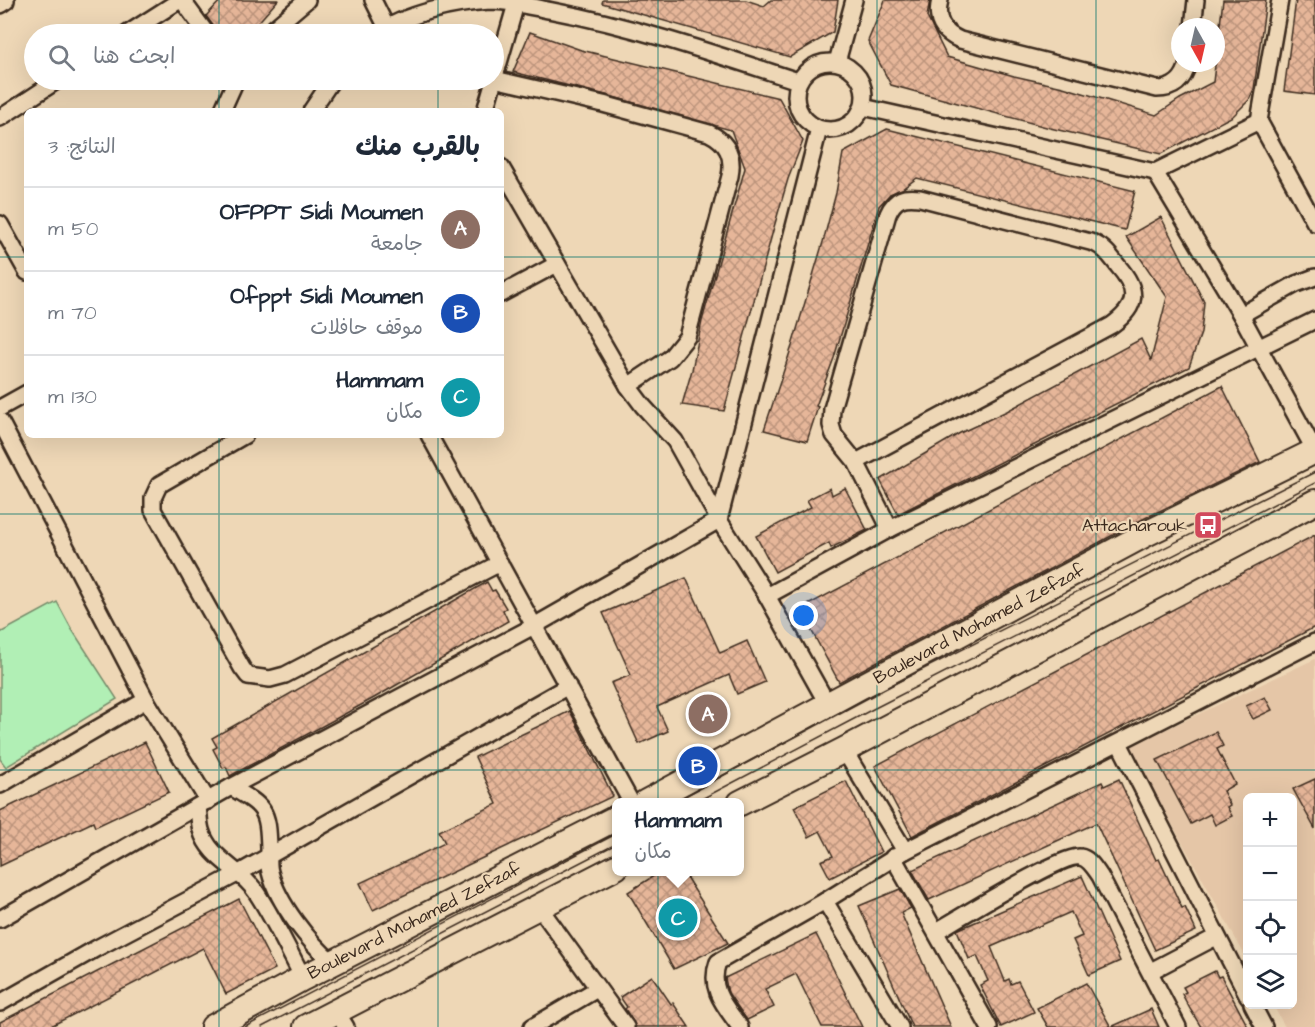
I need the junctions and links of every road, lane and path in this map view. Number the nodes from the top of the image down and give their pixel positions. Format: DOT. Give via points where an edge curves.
graph roads {
  1 [pos="181,0"];
  2 [pos="307,0"];
  3 [pos="373,0"];
  4 [pos="854,0"];
  5 [pos="940,0"];
  6 [pos="1196,0"];
  7 [pos="1280,0"];
  8 [pos="516,4"];
  9 [pos="1193,18"];
  10 [pos="143,24"];
  11 [pos="199,24"];
  12 [pos="279,24"];
  13 [pos="380,24"];
  14 [pos="399,24"];
  15 [pos="504,45"];
  16 [pos="837,62"];
  17 [pos="1185,72"];
  18 [pos="504,81"];
  19 [pos="798,81"];
  20 [pos="43,90"];
  21 [pos="231,90"];
  22 [pos="325,90"];
  23 [pos="491,90"];
  24 [pos="862,107"];
  25 [pos="223,108"];
  26 [pos="313,108"];
  27 [pos="486,108"];
  28 [pos="0,118"];
  29 [pos="1259,121"];
  30 [pos="819,129"];
  31 [pos="504,172"];
  32 [pos="1155,172"];
  33 [pos="1315,223"];
  34 [pos="0,224"];
  35 [pos="557,264"];
  36 [pos="24,267"];
  37 [pos="1315,277"];
  38 [pos="504,292"];
  39 [pos="1241,315"];
  40 [pos="1315,320"];
  41 [pos="1258,349"];
  42 [pos="628,386"];
  43 [pos="24,395"];
  44 [pos="0,408"];
  45 [pos="0,421"];
  46 [pos="240,438"];
  47 [pos="431,438"];
  48 [pos="1315,451"];
  49 [pos="856,462"];
  50 [pos="1312,510"];
  51 [pos="719,520"];
  52 [pos="890,529"];
  53 [pos="500,563"];
  54 [pos="767,596"];
  55 [pos="534,626"];
  56 [pos="1315,642"];
  57 [pos="567,686"];
  58 [pos="146,700"];
  59 [pos="828,705"];
  60 [pos="1119,743"];
  61 [pos="844,750"];
  62 [pos="0,785"];
  63 [pos="231,787"];
  64 [pos="629,798"];
  65 [pos="654,798"];
  66 [pos="744,801"];
  67 [pos="203,804"];
  68 [pos="612,820"];
  69 [pos="899,854"];
  70 [pos="269,856"];
  71 [pos="612,869"];
  72 [pos="239,873"];
  73 [pos="825,901"];
  74 [pos="539,907"];
  75 [pos="0,919"];
  76 [pos="937,931"];
  77 [pos="1216,937"];
  78 [pos="333,963"];
  79 [pos="1151,971"];
  80 [pos="303,978"];
  81 [pos="1243,987"];
  82 [pos="597,989"];
  83 [pos="0,1003"];
  84 [pos="1254,1009"];
  85 [pos="341,1019"];
  86 [pos="213,1027"];
  87 [pos="306,1027"];
  88 [pos="532,1027"];
  89 [pos="626,1027"];
  90 [pos="740,1027"];
  91 [pos="900,1027"];
  92 [pos="989,1027"];
  93 [pos="1178,1027"];
  94 [pos="1264,1027"];
  1 -- 10 [label="street"];
  1 -- 11 [label="street"];
  2 -- 12 [label="street"];
  3 -- 13 [label="street"];
  4 -- 16 [label="street"];
  5 -- 17 [label="street" via="940,24 960,40 1157,88 1176,84"];
  6 -- 9 [label="street"];
  7 -- 29 [label="street"];
  8 -- 14 [label="street" via="491,1 433,10"];
  8 -- 15 [label="street"];
  8 -- 19 [label="street" via="582,16"];
  16 -- 19 [label="street" via="815,65"];
  16 -- 24 [label="street" via="856,74 862,84"];
  18 -- 42 [label="street" via="709,132 728,150 730,176 687,337 670,358"];
  19 -- 30 [label="street" via="798,110 803,119"];
  20 -- 28 [label="street"];
  21 -- 25 [label="street"];
  22 -- 26 [label="street"];
  23 -- 27 [label="street"];
  24 -- 30 [label="street" via="845,127"];
  24 -- 32 [label="street"];
  29 -- 32 [label="street"];
  29 -- 33 [label="street"];
  30 -- 51 [label="street"];
  31 -- 35 [label="street"];
  32 -- 39 [label="street"];
  34 -- 36 [label="street"];
  35 -- 38 [label="street"];
  35 -- 42 [label="street"];
  37 -- 39 [label="street"];
  39 -- 41 [label="street"];
  40 -- 41 [label="street"];
  41 -- 48 [label="street"];
  41 -- 52 [label="street"];
  42 -- 51 [label="street" via="675,441"];
  43 -- 44 [label="street"];
  45 -- 58 [label="street"];
  46 -- 53 [label="street" via="159,485 153,510 248,676 270,679 285,675"];
  47 -- 53 [label="street"];
  48 -- 59 [label="main road, Boulevard Mohamed Zefzaf" via="1148,533"];
  49 -- 49 [label="street" via="1112,325 1131,305 1133,291 1129,278 1094,243 920,198 898,199 888,214 831,414 834,435"];
  49 -- 52 [label="street"];
  50 -- 61 [label="main road"];
  51 -- 54 [label="street"];
  51 -- 55 [label="street"];
  52 -- 54 [label="street"];
  53 -- 55 [label="street"];
  54 -- 59 [label="street"];
  55 -- 57 [label="street"];
  55 -- 63 [label="street"];
  56 -- 60 [label="street"];
  57 -- 64 [label="street"];
  57 -- 70 [label="street"];
  58 -- 62 [label="street"];
  58 -- 67 [label="street"];
  59 -- 65 [label="main road, Boulevard Mohamed Zefzaf"];
  60 -- 69 [label="street"];
  60 -- 77 [label="street"];
  61 -- 66 [label="main road"];
  61 -- 69 [label="street"];
  63 -- 67 [label="street"];
  63 -- 70 [label="street" via="264,810"];
  67 -- 72 [label="street" via="201,830 211,849"];
  67 -- 75 [label="street"];
  68 -- 78 [label="main road, Boulevard Mohamed Zefzaf"];
  69 -- 73 [label="street"];
  69 -- 76 [label="street"];
  70 -- 72 [label="street"];
  70 -- 78 [label="street" via="270,875 286,905 307,938"];
  71 -- 74 [label="main road"];
  72 -- 80 [label="street" via="259,897"];
  72 -- 83 [label="street"];
  73 -- 90 [label="street" via="718,962 715,988"];
  73 -- 91 [label="street"];
  74 -- 82 [label="street"];
  74 -- 85 [label="main road"];
  76 -- 79 [label="street" via="1019,883 1079,856 1100,876"];
  76 -- 92 [label="street"];
  77 -- 79 [label="street"];
  77 -- 81 [label="street"];
  78 -- 80 [label="main road, Boulevard Mohamed Zefzaf"];
  79 -- 93 [label="street"];
  80 -- 86 [label="main road, Boulevard Mohamed Zefzaf"];
  82 -- 88 [label="street"];
  82 -- 89 [label="street"];
  84 -- 94 [label="street"];
  85 -- 87 [label="main road"];
}
